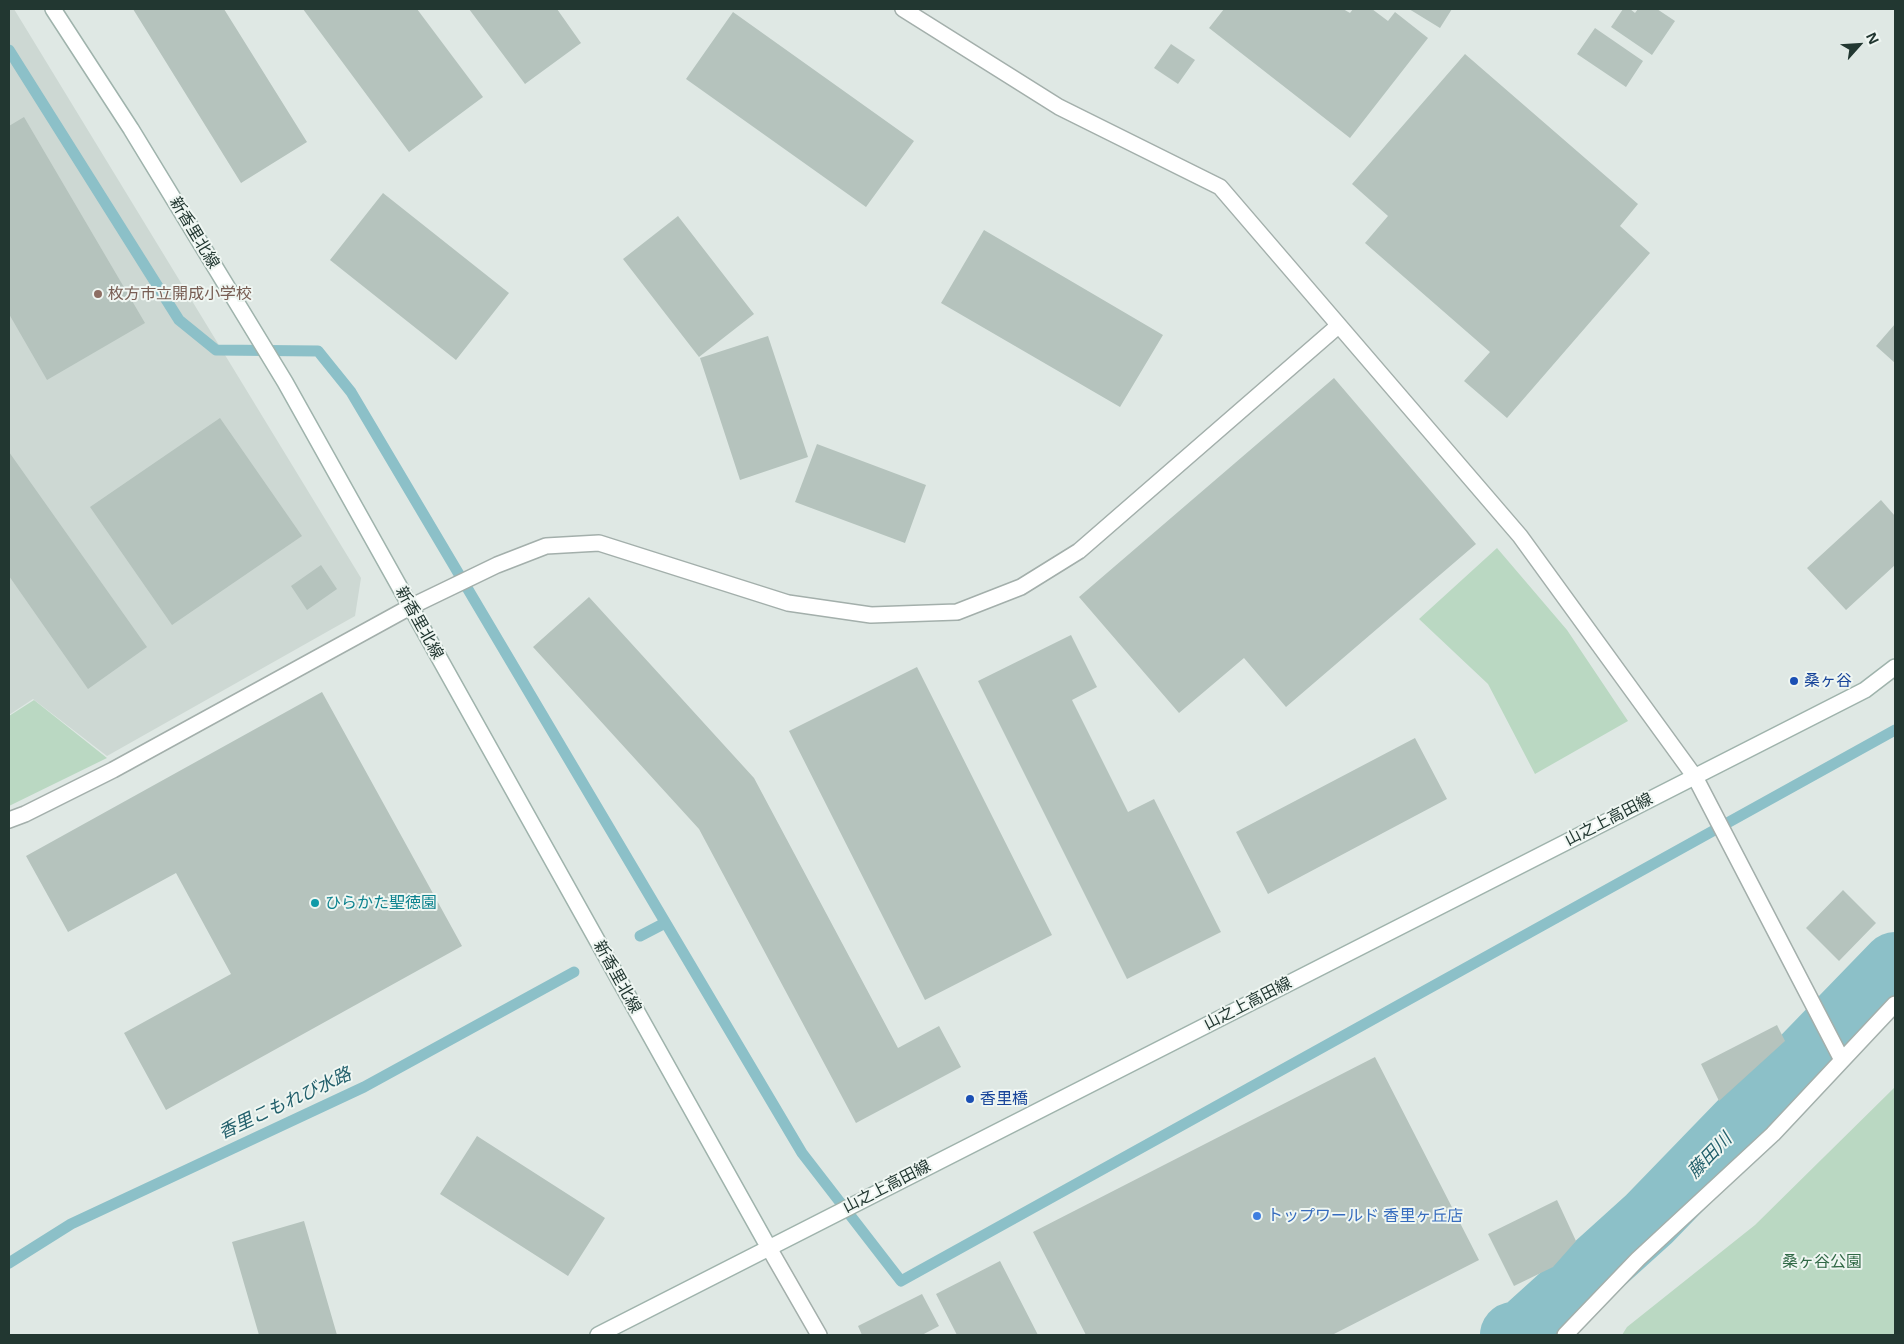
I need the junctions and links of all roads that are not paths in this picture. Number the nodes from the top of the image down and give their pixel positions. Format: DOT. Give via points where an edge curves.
graph roads {
  1 [pos="903,9"];
  2 [pos="56,10"];
  3 [pos="1338,326"];
  4 [pos="410,607"];
  5 [pos="1895,667"];
  6 [pos="1695,777"];
  7 [pos="9,820"];
  8 [pos="1895,1004"];
  9 [pos="1842,1060"];
  10 [pos="769,1248"];
  11 [pos="598,1335"];
  12 [pos="818,1335"];
  13 [pos="1565,1335"];
  1 -- 3 [label="street" via="1059,106 1220,187"];
  2 -- 4 [label="street, 新香里北線" via="278,370"];
  3 -- 4 [label="street" via="1079,551 1021,587 958,612 872,615 788,603 598,543 546,546"];
  3 -- 6 [label="street" via="1520,536"];
  4 -- 7 [label="street" via="113,770"];
  4 -- 10 [label="street, 新香里北線"];
  5 -- 6 [label="street, 山之上高田線" via="1865,690"];
  6 -- 9 [label="street"];
  6 -- 10 [label="street, 山之上高田線"];
  8 -- 9 [label="street"];
  9 -- 13 [label="street" via="1773,1134 1638,1259"];
  10 -- 11 [label="street, 山之上高田線"];
  10 -- 12 [label="street, 新香里北線"];
}
